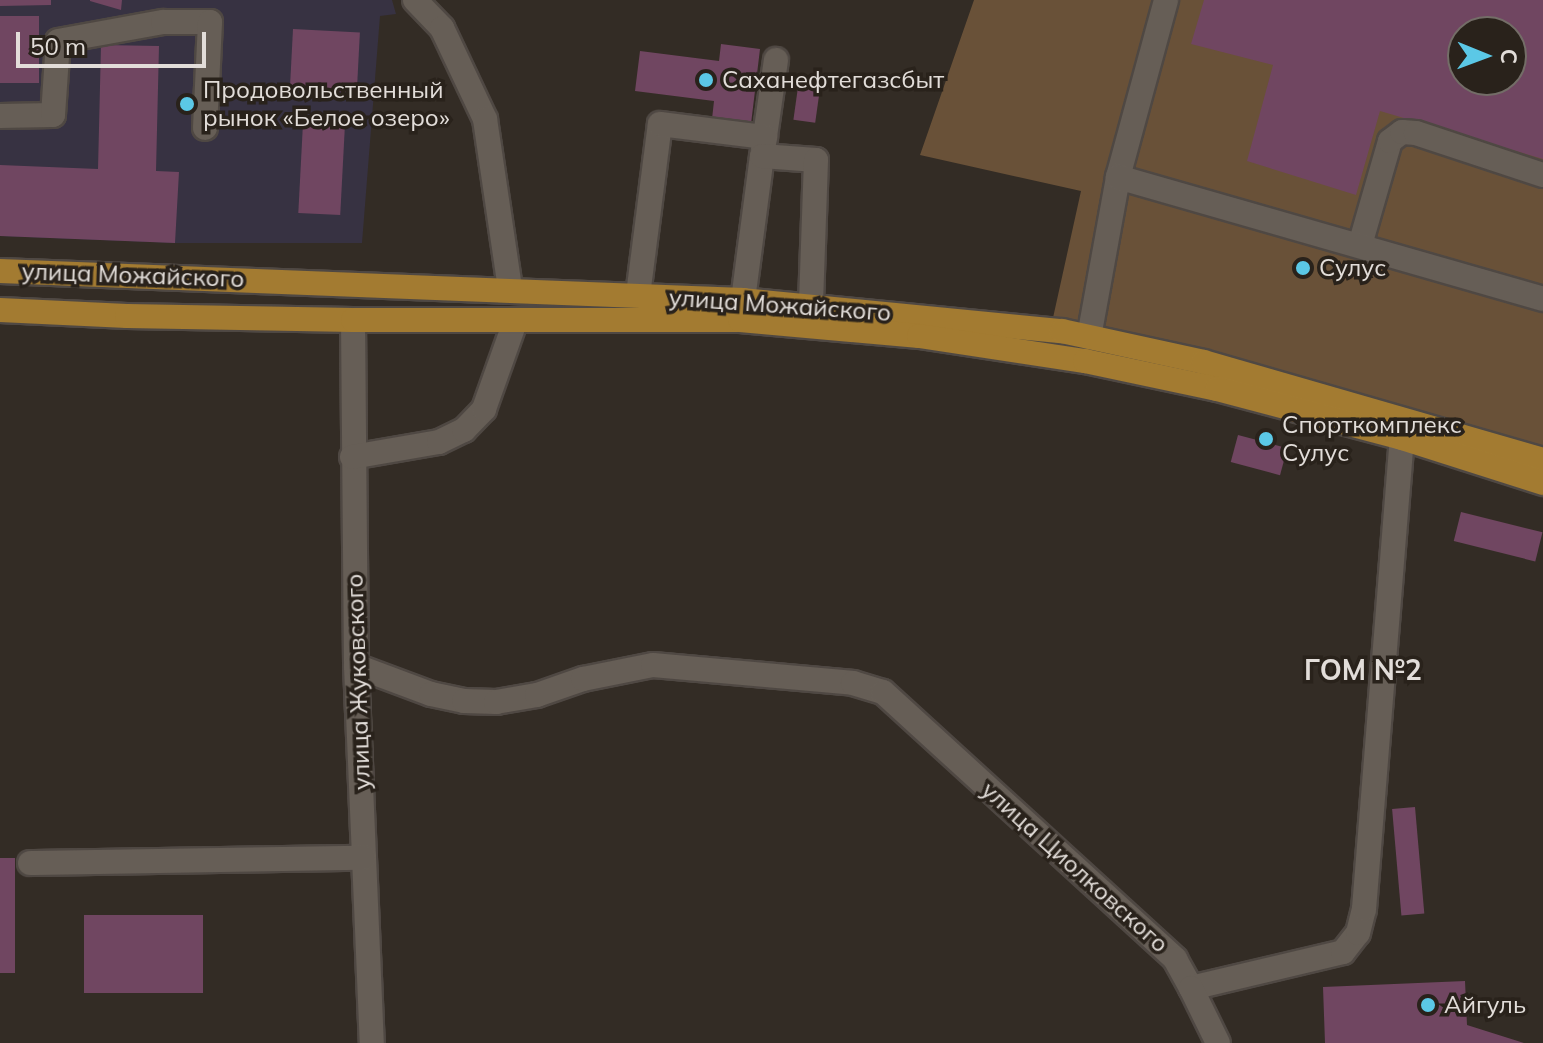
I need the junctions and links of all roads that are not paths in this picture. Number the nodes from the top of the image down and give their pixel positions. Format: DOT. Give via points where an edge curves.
graph roads {
  1 [pos="415,0"];
  2 [pos="1166,0"];
  3 [pos="776,60"];
  4 [pos="0,116"];
  5 [pos="205,128"];
  6 [pos="764,146"];
  7 [pos="1543,175"];
  8 [pos="1118,177"];
  9 [pos="1360,245"];
  10 [pos="0,271"];
  11 [pos="510,289"];
  12 [pos="638,295"];
  13 [pos="1543,299"];
  14 [pos="743,300"];
  15 [pos="811,304"];
  16 [pos="0,310"];
  17 [pos="353,320"];
  18 [pos="515,322"];
  19 [pos="1089,337"];
  20 [pos="1402,438"];
  21 [pos="352,457"];
  22 [pos="1543,460"];
  23 [pos="1543,483"];
  24 [pos="356,666"];
  25 [pos="364,858"];
  26 [pos="30,863"];
  27 [pos="1191,988"];
  28 [pos="372,1043"];
  29 [pos="1218,1043"];
  1 -- 11 [label="street" via="442,28 485,119"];
  2 -- 8 [label="street"];
  3 -- 6 [label="street"];
  4 -- 5 [label="street" via="53,115 58,41 163,22 210,22"];
  6 -- 12 [label="street" via="660,124"];
  6 -- 14 [label="street"];
  6 -- 15 [label="street" via="816,160"];
  7 -- 9 [label="street" via="1402,132 1390,141"];
  8 -- 9 [label="street"];
  8 -- 19 [label="street"];
  9 -- 13 [label="street"];
  10 -- 11 [label="main road, улица Можайского"];
  11 -- 12 [label="main road, улица Можайского"];
  12 -- 14 [label="main road, улица Можайского"];
  14 -- 15 [label="main road, улица Можайского"];
  15 -- 19 [label="main road, улица Можайского"];
  16 -- 17 [label="main road, улица Можайского"];
  17 -- 18 [label="main road, улица Можайского"];
  17 -- 21 [label="street, улица Жуковского"];
  18 -- 20 [label="main road, улица Можайского" via="740,320 1008,347 1217,389"];
  18 -- 21 [label="street" via="484,409 464,430 439,442"];
  19 -- 22 [label="main road, улица Можайского" via="1204,362"];
  20 -- 23 [label="main road, улица Можайского"];
  20 -- 27 [label="street" via="1358,933 1343,952"];
  21 -- 24 [label="street, улица Жуковского"];
  24 -- 25 [label="street, улица Жуковского"];
  24 -- 27 [label="street, улица Циолковского" via="464,701 537,695 653,665 853,683 883,692 1175,959"];
  25 -- 26 [label="street"];
  25 -- 28 [label="street, улица Жуковского"];
  27 -- 29 [label="street, улица Циолковского"];
}
